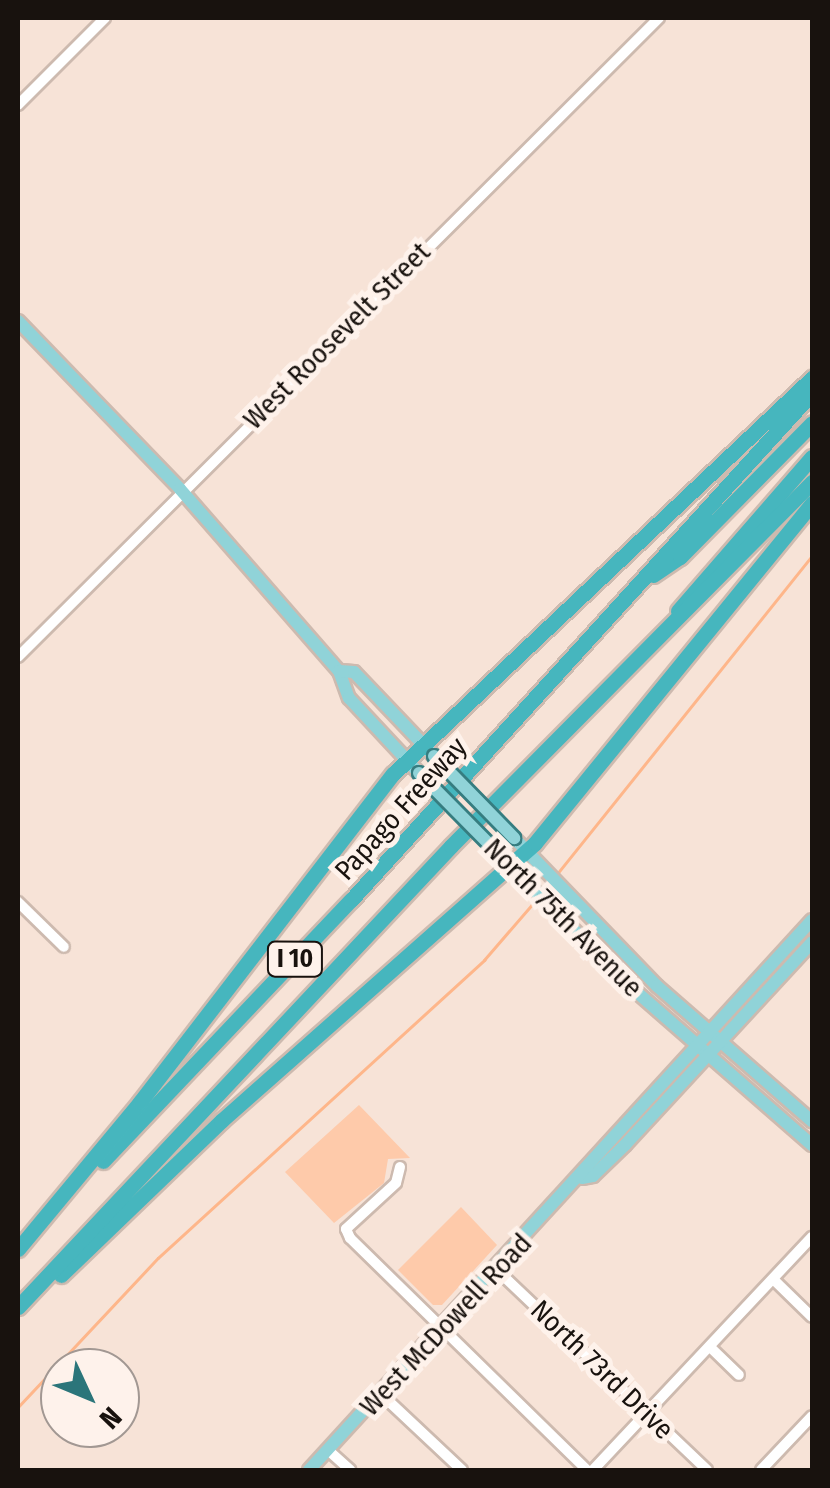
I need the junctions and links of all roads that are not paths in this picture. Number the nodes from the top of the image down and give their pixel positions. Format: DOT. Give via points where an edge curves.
graph roads {
  1 [pos="105,18"];
  2 [pos="659,18"];
  3 [pos="18,105"];
  4 [pos="18,321"];
  5 [pos="812,378"];
  6 [pos="812,392"];
  7 [pos="812,423"];
  8 [pos="812,456"];
  9 [pos="812,482"];
  10 [pos="180,489"];
  11 [pos="812,503"];
  12 [pos="631,590"];
  13 [pos="646,655"];
  14 [pos="18,657"];
  15 [pos="339,671"];
  16 [pos="428,750"];
  17 [pos="408,760"];
  18 [pos="526,852"];
  19 [pos="511,867"];
  20 [pos="18,902"];
  21 [pos="549,906"];
  22 [pos="812,920"];
  23 [pos="611,940"];
  24 [pos="812,942"];
  25 [pos="64,946"];
  26 [pos="709,1032"];
  27 [pos="720,1042"];
  28 [pos="696,1046"];
  29 [pos="708,1055"];
  30 [pos="812,1121"];
  31 [pos="812,1145"];
  32 [pos="400,1168"];
  33 [pos="582,1178"];
  34 [pos="812,1237"];
  35 [pos="18,1250"];
  36 [pos="497,1270"];
  37 [pos="773,1279"];
  38 [pos="18,1311"];
  39 [pos="812,1317"];
  40 [pos="440,1331"];
  41 [pos="710,1347"];
  42 [pos="739,1375"];
  43 [pos="381,1394"];
  44 [pos="646,1414"];
  45 [pos="812,1416"];
  46 [pos="328,1450"];
  47 [pos="309,1470"];
  48 [pos="350,1470"];
  49 [pos="462,1470"];
  50 [pos="590,1470"];
  51 [pos="707,1470"];
  52 [pos="762,1470"];
  1 -- 3 [label="street"];
  2 -- 10 [label="street, West Roosevelt Street"];
  4 -- 10 [label="main road, North 75th Avenue"];
  5 -- 16 [label="highway"];
  6 -- 12 [label="highway, Papago Freeway / I 10"];
  7 -- 12 [label="highway" via="680,557"];
  8 -- 13 [label="highway" via="693,589"];
  9 -- 13 [label="highway, I 10"];
  10 -- 14 [label="street, West Roosevelt Street"];
  10 -- 15 [label="main road, North 75th Avenue"];
  11 -- 18 [label="highway"];
  12 -- 35 [label="highway, Papago Freeway / I 10" via="352,900"];
  13 -- 38 [label="highway, I 10" via="451,846"];
  15 -- 16 [label="main road, North 75th Avenue" via="354,672"];
  15 -- 17 [label="main road, North 75th Avenue" via="339,686"];
  16 -- 17 [label="highway"];
  16 -- 18 [label="main road, North 75th Avenue, bridge"];
  17 -- 19 [label="main road, North 75th Avenue, bridge"];
  17 -- 35 [label="highway"];
  18 -- 19 [label="highway"];
  18 -- 23 [label="main road, North 75th Avenue"];
  19 -- 21 [label="main road, North 75th Avenue"];
  19 -- 38 [label="highway" via="221,1121"];
  20 -- 25 [label="street"];
  21 -- 23 [label="main road" via="590,936"];
  21 -- 28 [label="main road, North 75th Avenue"];
  22 -- 26 [label="main road, West McDowell Road"];
  23 -- 26 [label="main road, North 75th Avenue"];
  24 -- 27 [label="main road, West McDowell Road"];
  26 -- 27 [label="main road, North 75th Avenue"];
  26 -- 28 [label="main road, West McDowell Road"];
  27 -- 29 [label="main road, West McDowell Road"];
  27 -- 30 [label="main road, North 75th Avenue"];
  28 -- 29 [label="main road, North 75th Avenue"];
  28 -- 33 [label="main road, West McDowell Road" via="584,1167"];
  29 -- 31 [label="main road, North 75th Avenue"];
  29 -- 33 [label="main road, West McDowell Road" via="593,1176"];
  32 -- 40 [label="street" via="396,1183 346,1229"];
  33 -- 36 [label="main road, West McDowell Road"];
  34 -- 37 [label="street"];
  36 -- 40 [label="main road, West McDowell Road"];
  36 -- 44 [label="street, North 73rd Drive"];
  37 -- 39 [label="street"];
  37 -- 41 [label="street"];
  40 -- 43 [label="main road, West McDowell Road"];
  40 -- 50 [label="street"];
  41 -- 42 [label="street"];
  41 -- 44 [label="street"];
  43 -- 46 [label="main road, West McDowell Road"];
  43 -- 49 [label="street"];
  44 -- 50 [label="street"];
  44 -- 51 [label="street, North 73rd Drive"];
  45 -- 52 [label="street"];
  46 -- 47 [label="main road, West McDowell Road"];
  46 -- 48 [label="street"];
}
